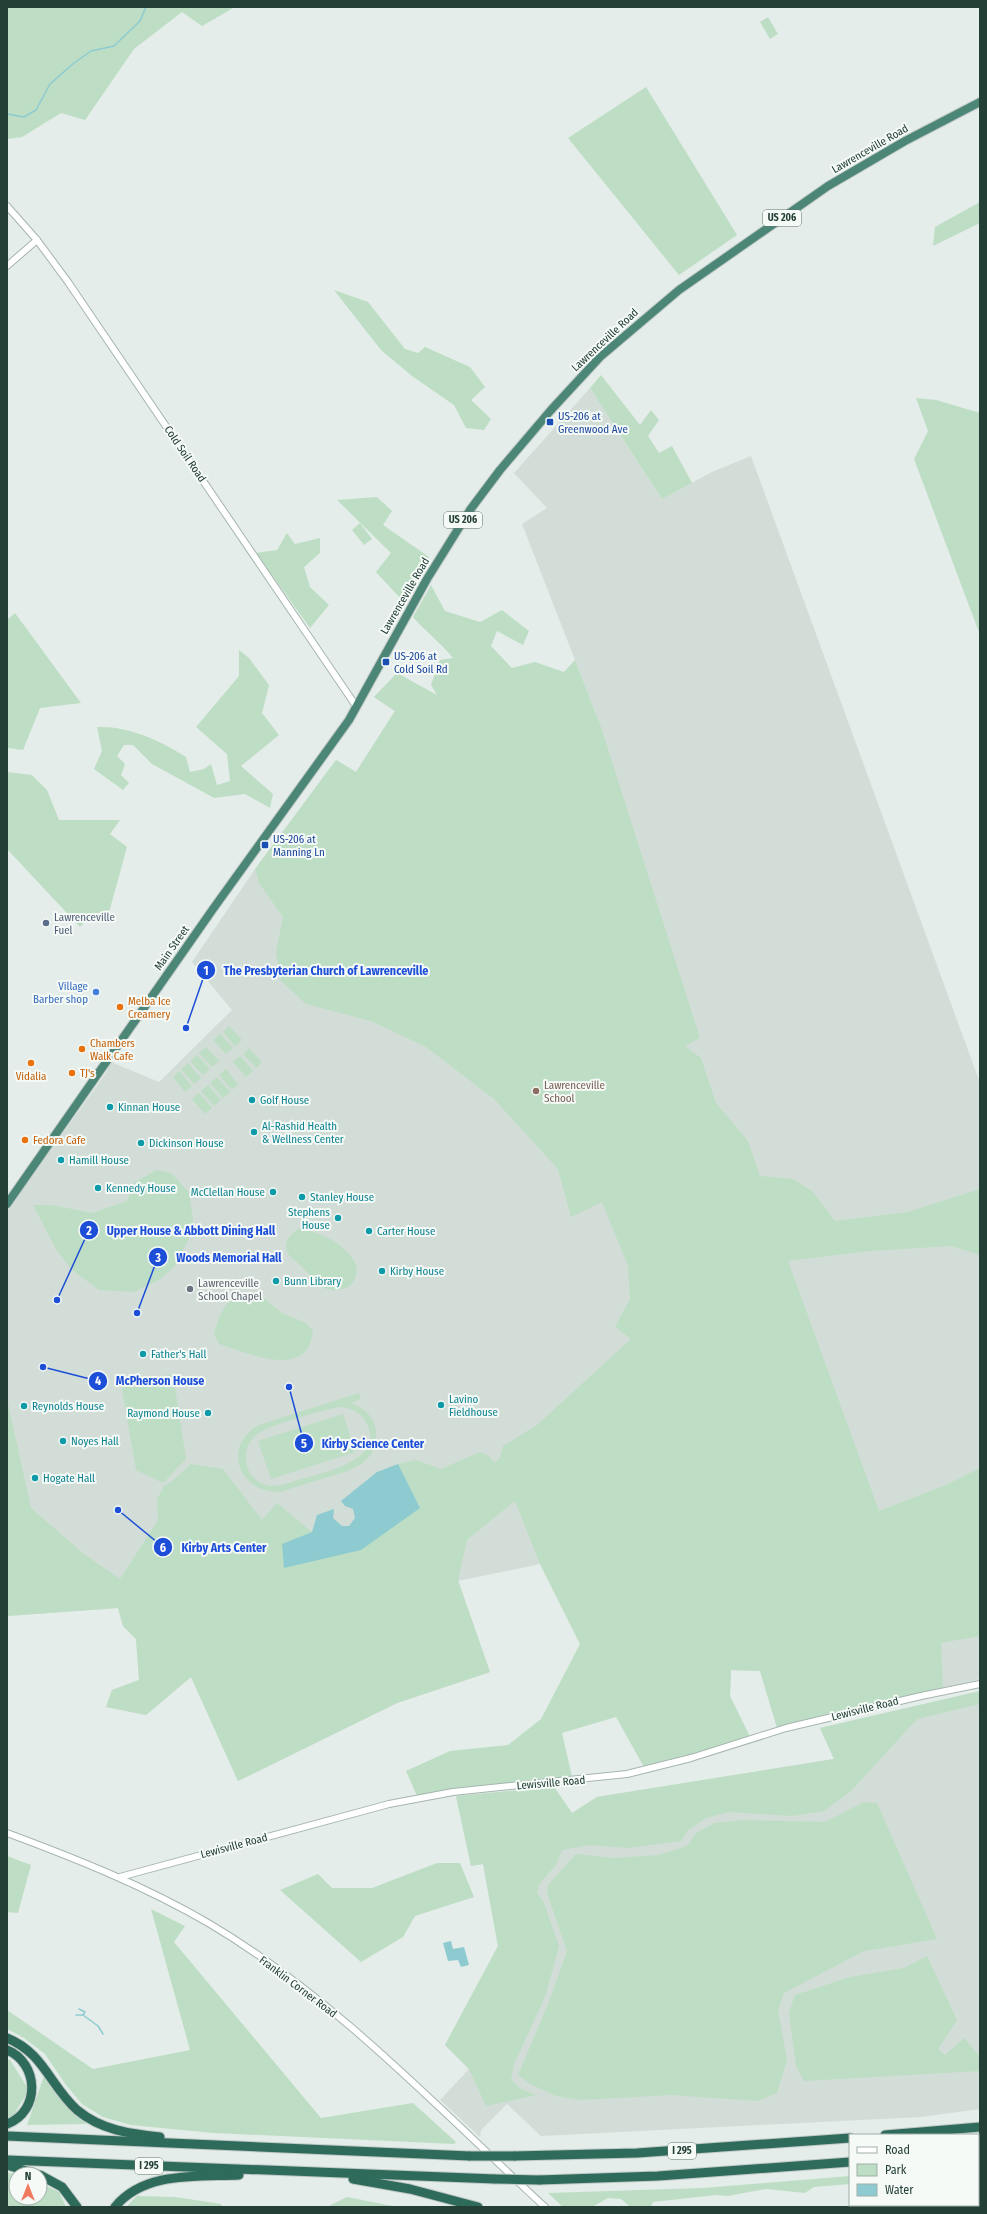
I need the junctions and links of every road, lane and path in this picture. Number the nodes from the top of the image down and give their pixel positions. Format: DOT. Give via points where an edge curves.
graph roads {
  1 [pos="980,102"];
  2 [pos="7,206"];
  3 [pos="37,240"];
  4 [pos="7,266"];
  5 [pos="356,706"];
  6 [pos="7,1204"];
  7 [pos="980,1684"];
  8 [pos="7,1833"];
  9 [pos="120,1877"];
  10 [pos="7,2038"];
  11 [pos="7,2050"];
  12 [pos="7,2124"];
  13 [pos="980,2128"];
  14 [pos="899,2134"];
  15 [pos="7,2136"];
  16 [pos="849,2138"];
  17 [pos="269,2147"];
  18 [pos="7,2160"];
  19 [pos="849,2162"];
  20 [pos="292,2172"];
  21 [pos="308,2172"];
  22 [pos="48,2180"];
  23 [pos="77,2207"];
  24 [pos="115,2207"];
  25 [pos="478,2207"];
  26 [pos="545,2207"];
  1 -- 5 [label="highway, Lawrenceville Road / US 206" via="905,141 828,186 674,293 600,356 547,414 470,510 427,579"];
  2 -- 3 [label="street, Cold Soil Road"];
  3 -- 4 [label="street"];
  3 -- 5 [label="street, Cold Soil Road" via="71,285"];
  5 -- 6 [label="highway, Main Street / US 206" via="349,720 213,909"];
  7 -- 9 [label="street, Lewisville Road" via="786,1728 691,1758 627,1774 453,1792 389,1804"];
  8 -- 9 [label="street, Franklin Corner Road"];
  9 -- 26 [label="street, Franklin Corner Road" via="211,1925 303,1988 374,2048"];
  10 -- 17 [label="highway" via="34,2056 76,2109 111,2129 134,2135"];
  11 -- 12 [label="highway" via="18,2056 27,2067 33,2088 26,2108 17,2119"];
  13 -- 14 [label="highway"];
  15 -- 17 [label="highway, I 295"];
  16 -- 17 [label="highway, I 295, bridge" via="637,2153 514,2156"];
  18 -- 20 [label="highway, I 295"];
  19 -- 21 [label="highway, I 295, bridge" via="673,2175 538,2180"];
  20 -- 21 [label="highway, I 295"];
  20 -- 24 [label="highway" via="160,2180 132,2191"];
  21 -- 25 [label="highway" via="410,2189"];
  22 -- 23 [label="highway" via="64,2189"];
}
